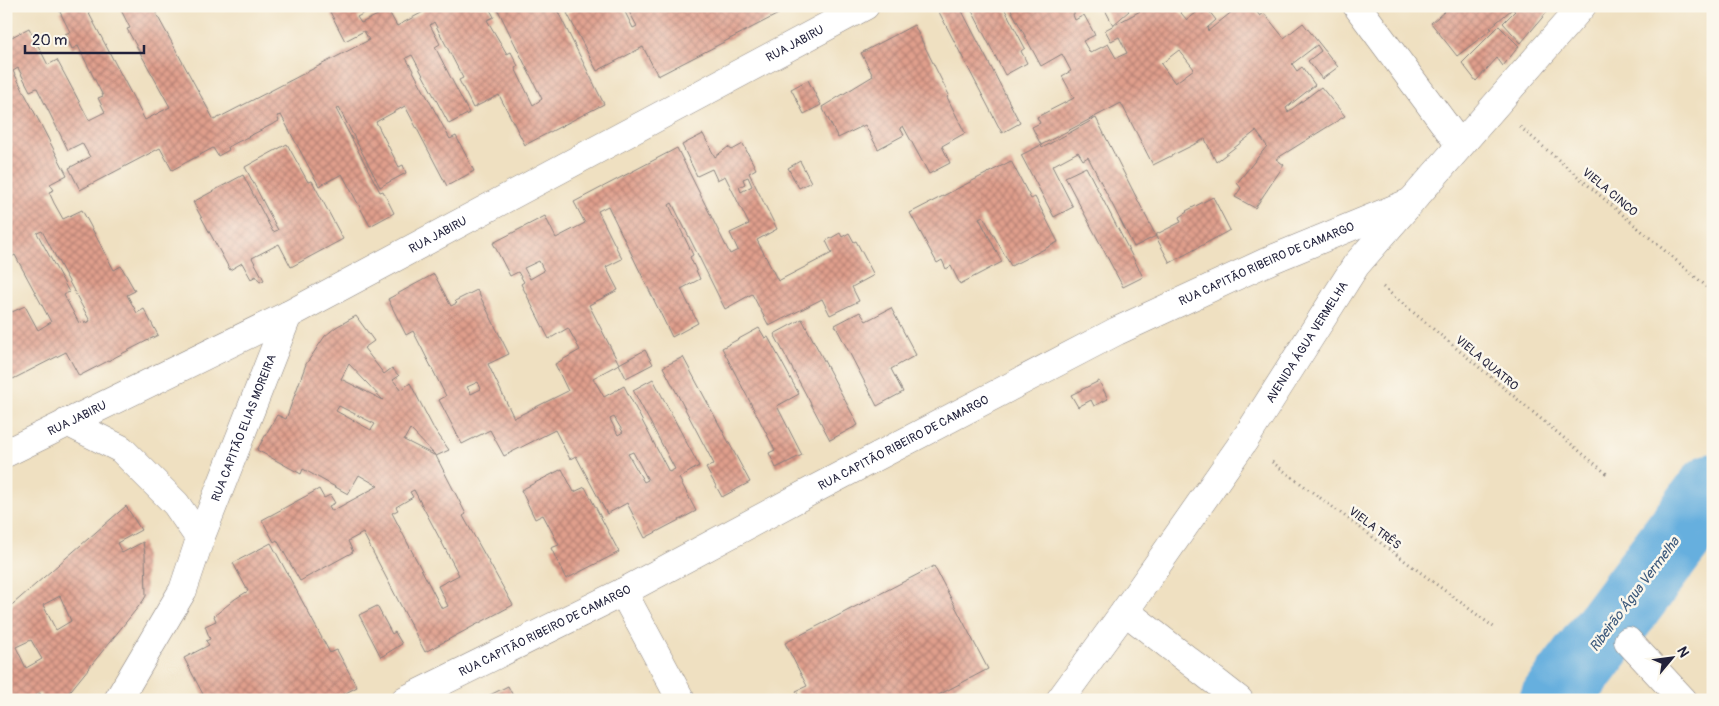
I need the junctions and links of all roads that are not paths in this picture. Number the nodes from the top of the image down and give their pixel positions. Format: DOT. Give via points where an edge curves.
graph roads {
  1 [pos="865,6"];
  2 [pos="1357,6"];
  3 [pos="1582,6"];
  4 [pos="1460,144"];
  5 [pos="1411,202"];
  6 [pos="288,315"];
  7 [pos="67,422"];
  8 [pos="6,453"];
  9 [pos="200,540"];
  10 [pos="623,592"];
  11 [pos="1125,611"];
  12 [pos="1628,642"];
  13 [pos="118,700"];
  14 [pos="405,700"];
  15 [pos="680,700"];
  16 [pos="1060,700"];
  17 [pos="1239,700"];
  18 [pos="1683,700"];
  1 -- 6 [label="street, RUA JABIRU"];
  2 -- 4 [label="street"];
  3 -- 4 [label="street, AVENIDA ÁGUA VERMELHA"];
  4 -- 5 [label="street, AVENIDA ÁGUA VERMELHA"];
  5 -- 10 [label="street, RUA CAPITÃO RIBEIRO DE CAMARGO" via="1275,258 1117,331"];
  5 -- 11 [label="street, AVENIDA ÁGUA VERMELHA" via="1356,265 1244,441"];
  6 -- 7 [label="street, RUA JABIRU"];
  6 -- 9 [label="street, RUA CAPITÃO ELIAS MOREIRA"];
  7 -- 8 [label="street, RUA JABIRU"];
  7 -- 9 [label="street" via="121,449 176,504"];
  9 -- 13 [label="street, RUA CAPITÃO ELIAS MOREIRA" via="183,590"];
  10 -- 14 [label="street, RUA CAPITÃO RIBEIRO DE CAMARGO"];
  10 -- 15 [label="street"];
  11 -- 16 [label="street, AVENIDA ÁGUA VERMELHA"];
  11 -- 17 [label="street"];
  12 -- 18 [label="street"];
}
